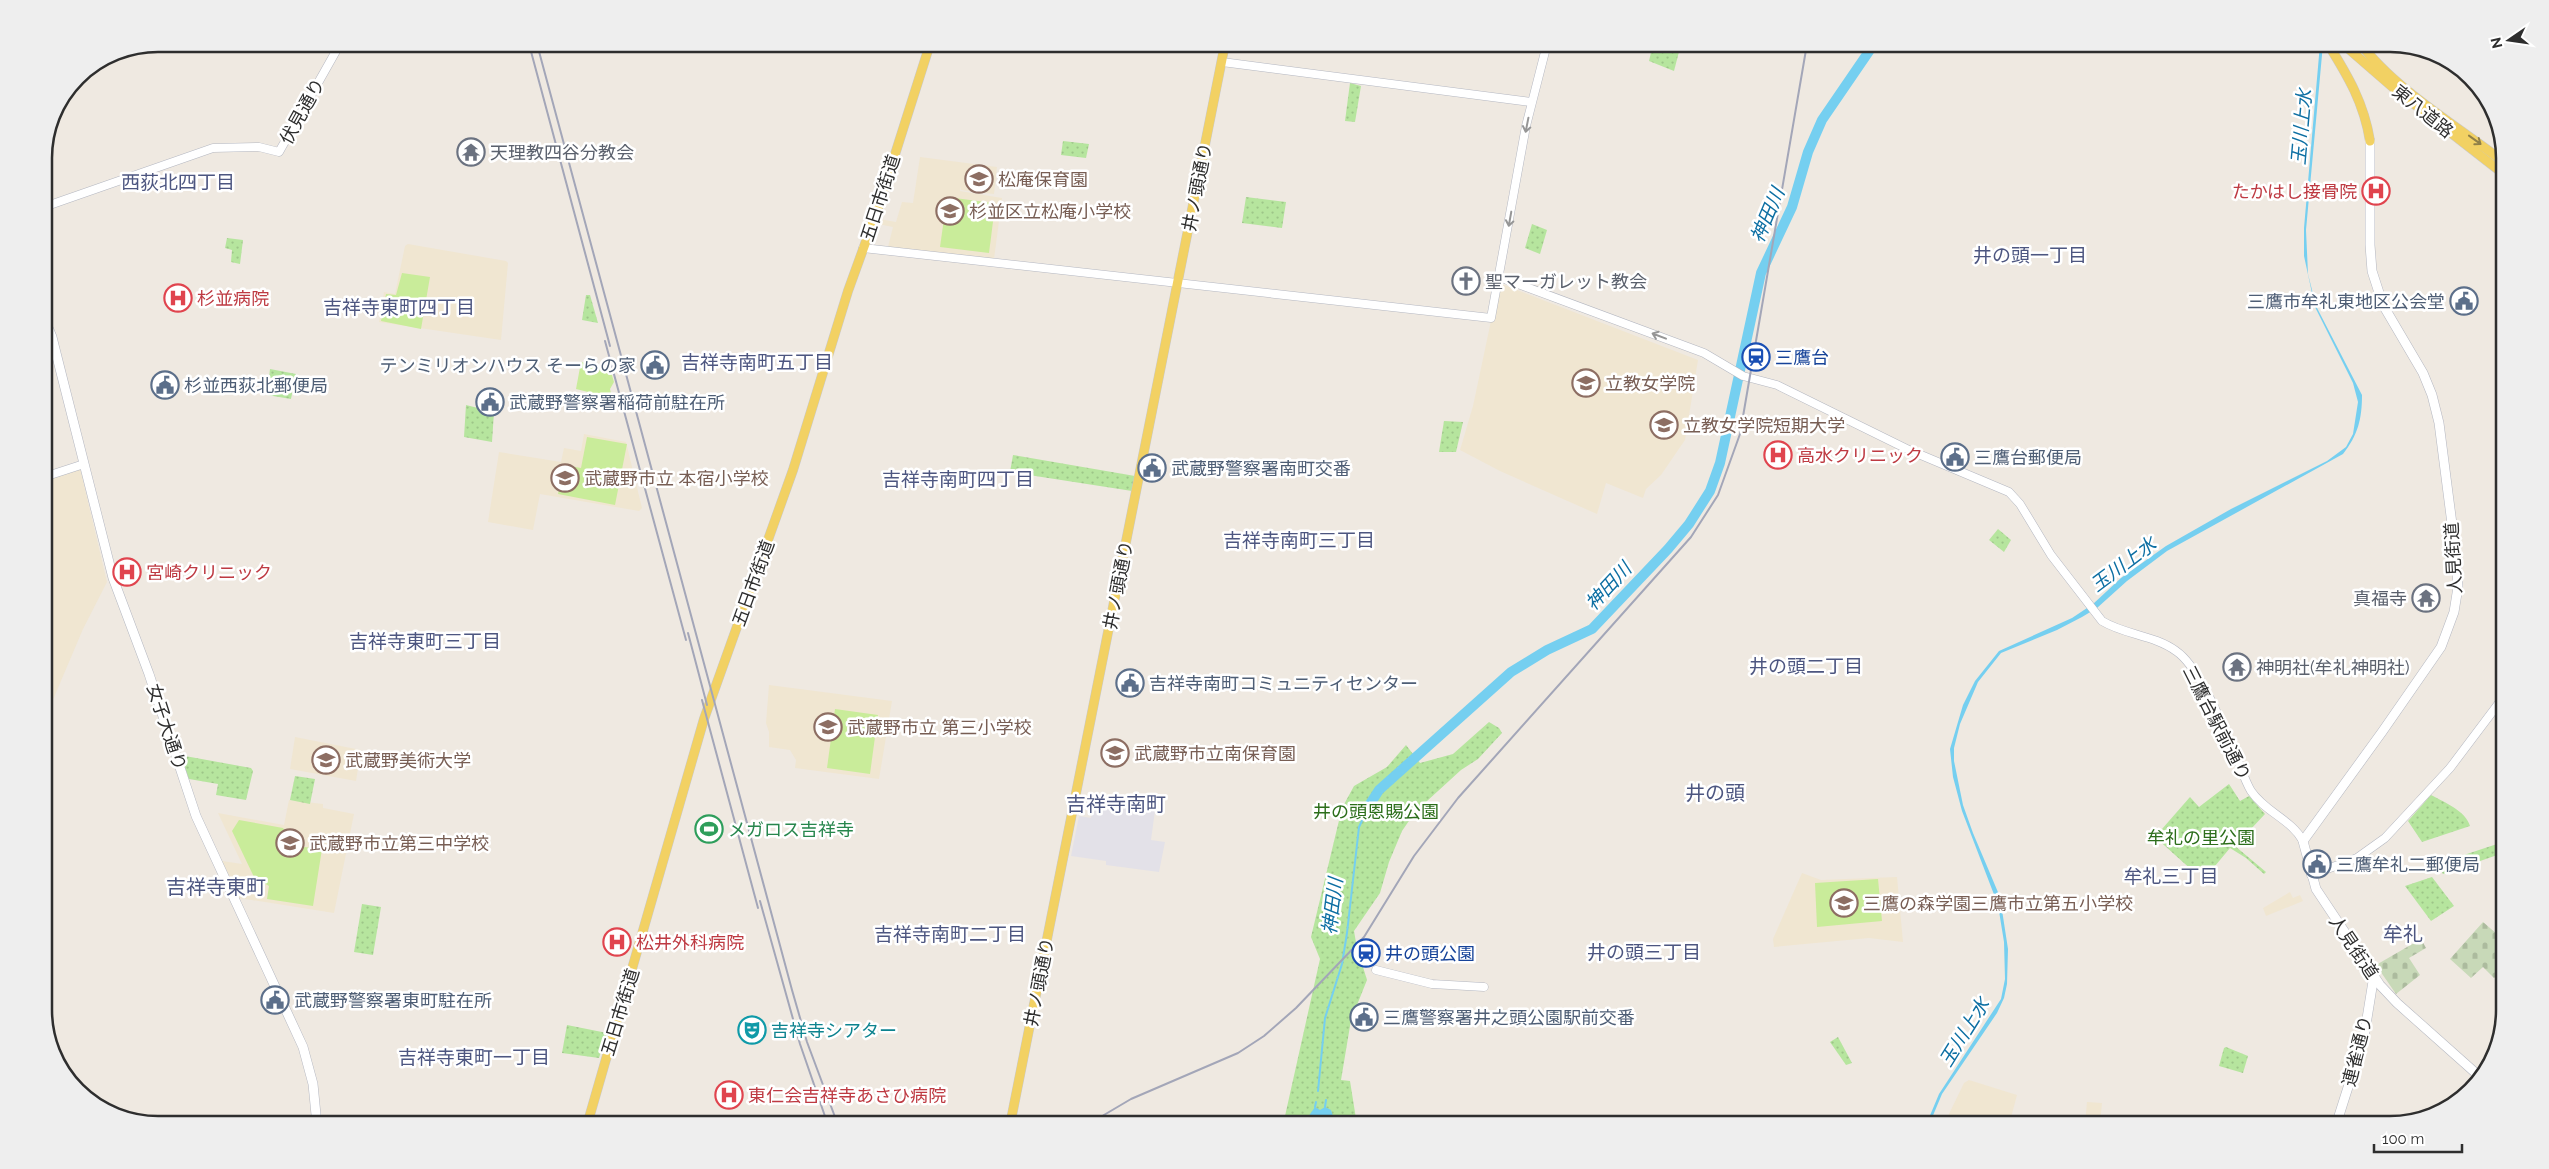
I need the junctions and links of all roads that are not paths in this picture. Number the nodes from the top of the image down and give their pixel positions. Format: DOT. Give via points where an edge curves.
graph roads {
  1 [pos="335,52"];
  2 [pos="927,52"];
  3 [pos="1224,52"];
  4 [pos="1546,52"];
  5 [pos="2333,52"];
  6 [pos="2351,52"];
  7 [pos="2355,52"];
  8 [pos="2367,52"];
  9 [pos="1222,62"];
  10 [pos="2362,62"];
  11 [pos="1531,102"];
  12 [pos="2496,156"];
  13 [pos="2496,167"];
  14 [pos="53,204"];
  15 [pos="863,248"];
  16 [pos="1498,281"];
  17 [pos="1178,283"];
  18 [pos="53,341"];
  19 [pos="84,464"];
  20 [pos="53,474"];
  21 [pos="2496,707"];
  22 [pos="2303,841"];
  23 [pos="2311,875"];
  24 [pos="1376,970"];
  25 [pos="2374,975"];
  26 [pos="1484,987"];
  27 [pos="2476,1073"];
  28 [pos="316,1116"];
  29 [pos="590,1116"];
  30 [pos="1012,1116"];
  31 [pos="2339,1116"];
  1 -- 14 [label="street, 伏見通り" via="279,152 259,148 213,148"];
  2 -- 15 [label="main road, 五日市街道"];
  3 -- 9 [label="main road, 井ノ頭通り"];
  4 -- 11 [label="street"];
  5 -- 22 [label="main road, 人見街道" via="2356,90 2370,141 2372,271 2383,305 2423,372 2439,424 2456,554 2457,592 2441,647"];
  6 -- 10 [label="main road, 東八道路"];
  7 -- 10 [label="main road"];
  8 -- 12 [label="main road, 東八道路, one-way" via="2397,81"];
  9 -- 11 [label="street"];
  9 -- 17 [label="main road, 井ノ頭通り"];
  10 -- 13 [label="main road, 東八道路"];
  11 -- 16 [label="street, one-way"];
  15 -- 17 [label="street"];
  15 -- 29 [label="main road, 五日市街道" via="793,470 704,719"];
  16 -- 17 [label="street" via="1491,318"];
  22 -- 16 [label="street, 三鷹台駅前通り, one-way" via="2298,832 2270,811 2251,791 2215,710 2185,658 2162,643 2112,627 2095,612 2009,492 1909,450 1783,388 1743,376 1704,353 1502,278"];
  17 -- 30 [label="main road, 井ノ頭通り"];
  18 -- 19 [label="main road, 女子大通り"];
  19 -- 20 [label="street"];
  19 -- 28 [label="main road, 女子大通り" via="113,578 196,816 303,1047 313,1084"];
  21 -- 23 [label="street" via="2450,768 2385,838 2357,858"];
  22 -- 23 [label="main road, 人見街道"];
  23 -- 25 [label="main road, 人見街道" via="2323,901"];
  24 -- 26 [label="street" via="1432,984"];
  25 -- 27 [label="main road, 人見街道" via="2394,1000"];
  25 -- 31 [label="main road, 連雀通り" via="2364,1037"];
}
